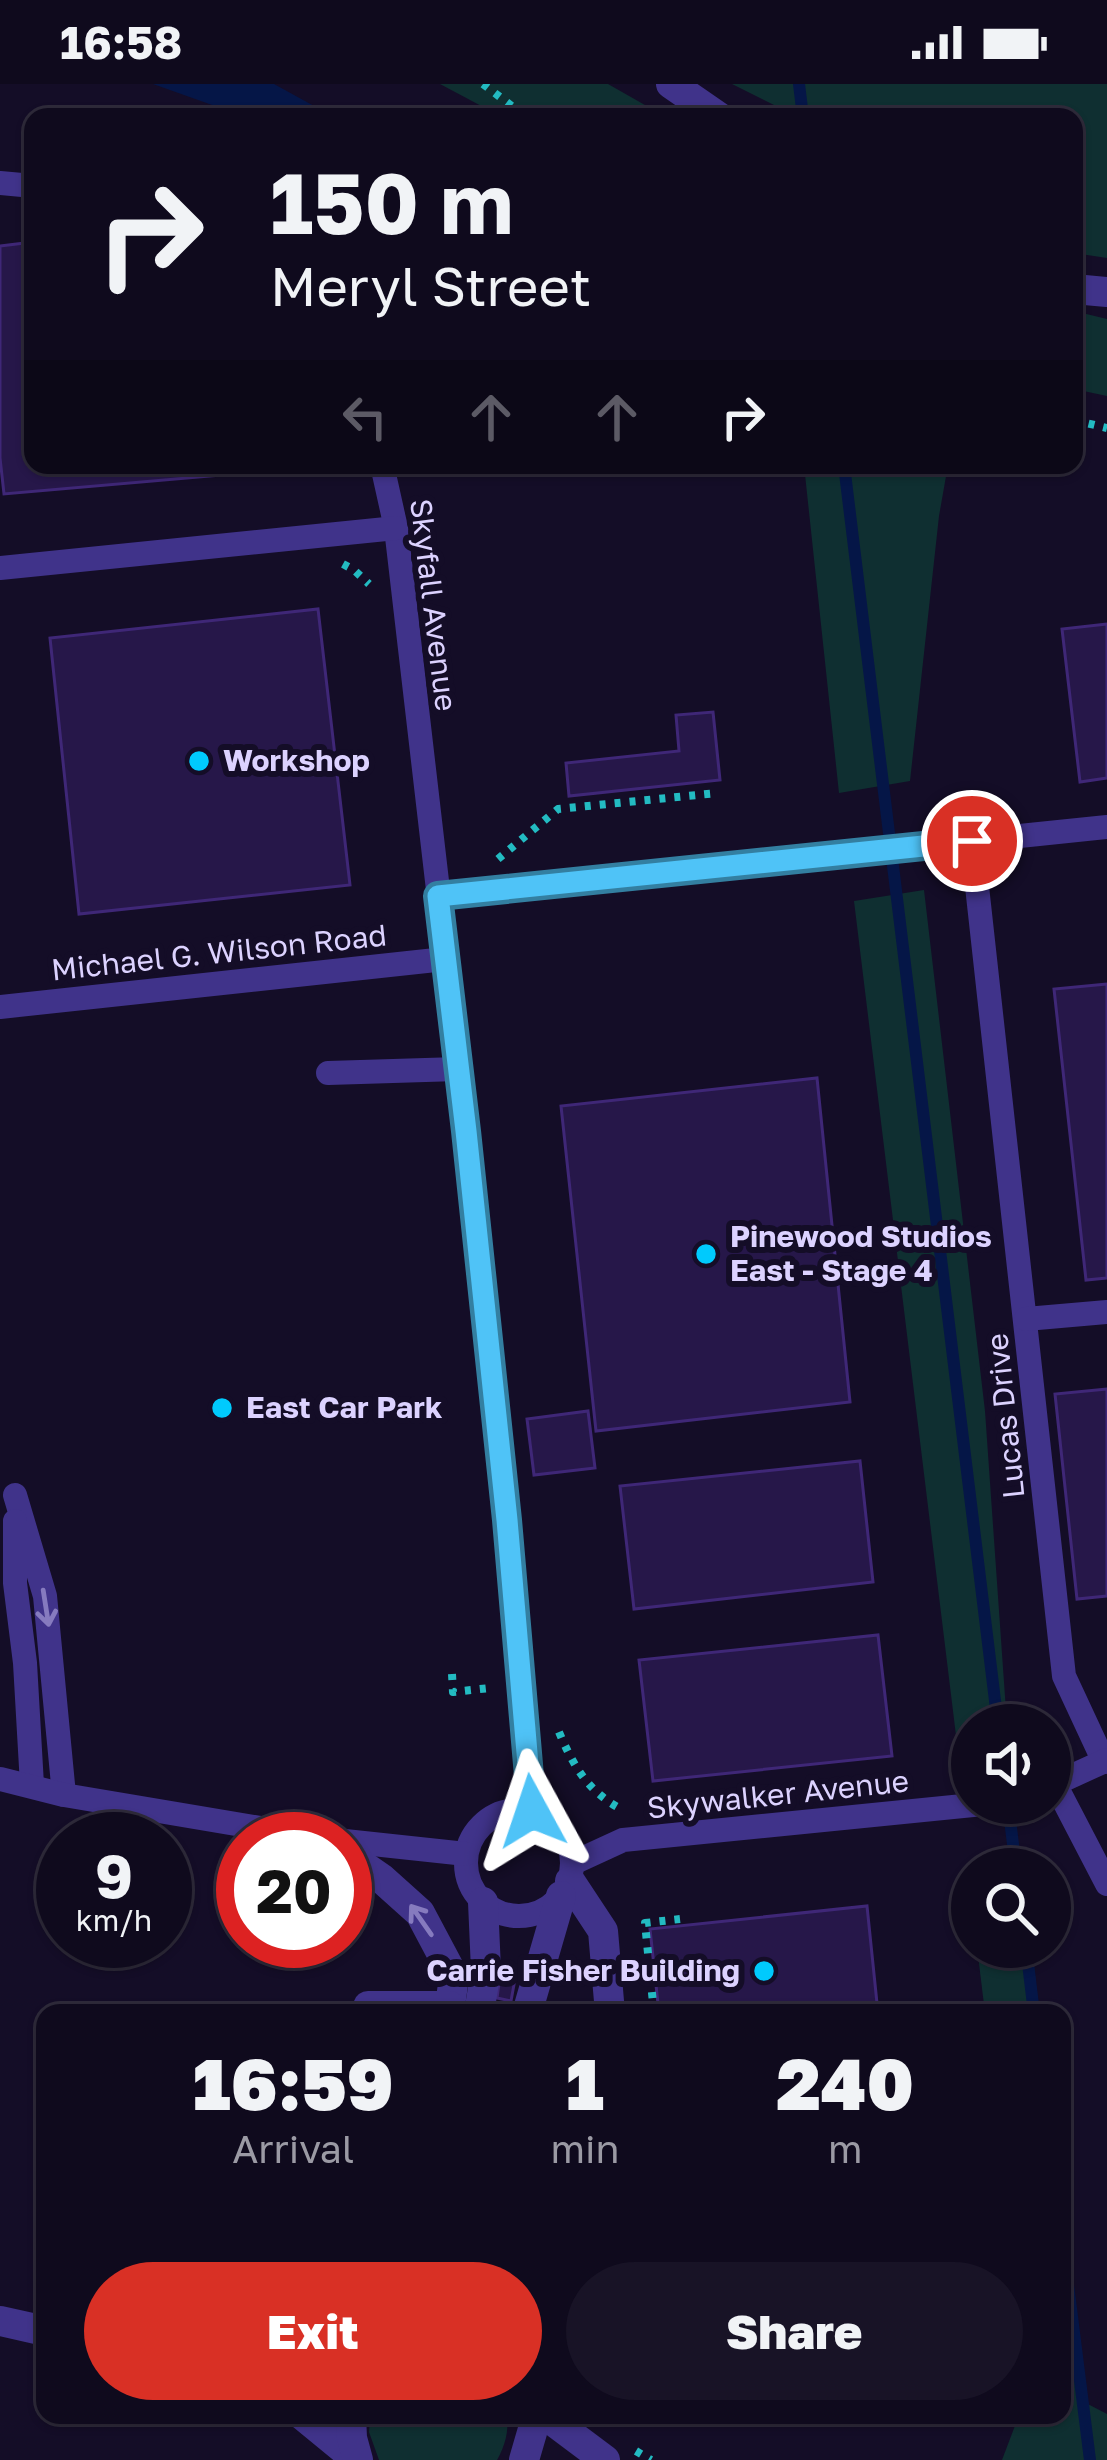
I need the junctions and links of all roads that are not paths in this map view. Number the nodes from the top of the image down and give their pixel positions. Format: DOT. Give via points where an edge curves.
graph roads {
  1 [pos="671,84"];
  2 [pos="706,108"];
  3 [pos="384,474"];
  4 [pos="396,528"];
  5 [pos="0,568"];
  6 [pos="1107,827"];
  7 [pos="972,841"];
  8 [pos="438,896"];
  9 [pos="445,959"];
  10 [pos="0,1007"];
  11 [pos="458,1069"];
  12 [pos="328,1073"];
  13 [pos="1107,1312"];
  14 [pos="1026,1319"];
  15 [pos="1106,1761"];
  16 [pos="1071,1777"];
  17 [pos="0,1779"];
  18 [pos="32,1785"];
  19 [pos="64,1795"];
  20 [pos="951,1808"];
  21 [pos="532,1811"];
  22 [pos="1071,1819"];
  23 [pos="216,1821"];
  24 [pos="372,1844"];
  25 [pos="466,1854"];
  26 [pos="372,1872"];
  27 [pos="568,1880"];
  28 [pos="1107,1883"];
  29 [pos="483,1902"];
  30 [pos="458,2004"];
  31 [pos="463,2004"];
  32 [pos="530,2004"];
  33 [pos="609,2004"];
  34 [pos="0,2321"];
  35 [pos="36,2330"];
  36 [pos="313,2424"];
  37 [pos="351,2424"];
  38 [pos="533,2424"];
  39 [pos="557,2424"];
  40 [pos="358,2460"];
  41 [pos="524,2460"];
  42 [pos="605,2460"];
  1 -- 2 [label="street"];
  3 -- 4 [label="lane, Skyfall Avenue"];
  4 -- 5 [label="lane"];
  4 -- 8 [label="lane, Skyfall Avenue"];
  6 -- 7 [label="lane"];
  7 -- 8 [label="lane"];
  7 -- 14 [label="lane, Lucas Drive"];
  8 -- 9 [label="lane, Skyfall Avenue"];
  9 -- 10 [label="lane, Michael G. Wilson Road"];
  9 -- 11 [label="lane, Skyfall Avenue"];
  11 -- 12 [label="lane"];
  11 -- 21 [label="lane, Skyfall Avenue"];
  13 -- 14 [label="lane"];
  14 -- 15 [label="lane, Lucas Drive" via="1064,1676"];
  15 -- 16 [label="lane"];
  17 -- 18 [label="lane"];
  18 -- 19 [label="lane"];
  18 -- 19 [label="lane, one-way" via="15,1495 45,1596"];
  19 -- 23 [label="lane"];
  20 -- 27 [label="lane, Skywalker Avenue" via="623,1840"];
  21 -- 25 [label="lane" via="497,1814"];
  21 -- 27 [label="lane" via="570,1846"];
  22 -- 28 [label="lane"];
  24 -- 25 [label="lane"];
  25 -- 29 [label="lane" via="472,1889"];
  30 -- 26 [label="street, one-way" via="454,1977 421,1913"];
  27 -- 29 [label="lane" via="548,1909 532,1916"];
  27 -- 32 [label="street"];
  27 -- 33 [label="street" via="603,1931"];
  29 -- 31 [label="street" via="485,1970"];
  34 -- 35 [label="street"];
  36 -- 40 [label="street"];
  37 -- 40 [label="street"];
  38 -- 41 [label="street"];
  39 -- 42 [label="street"];
}
